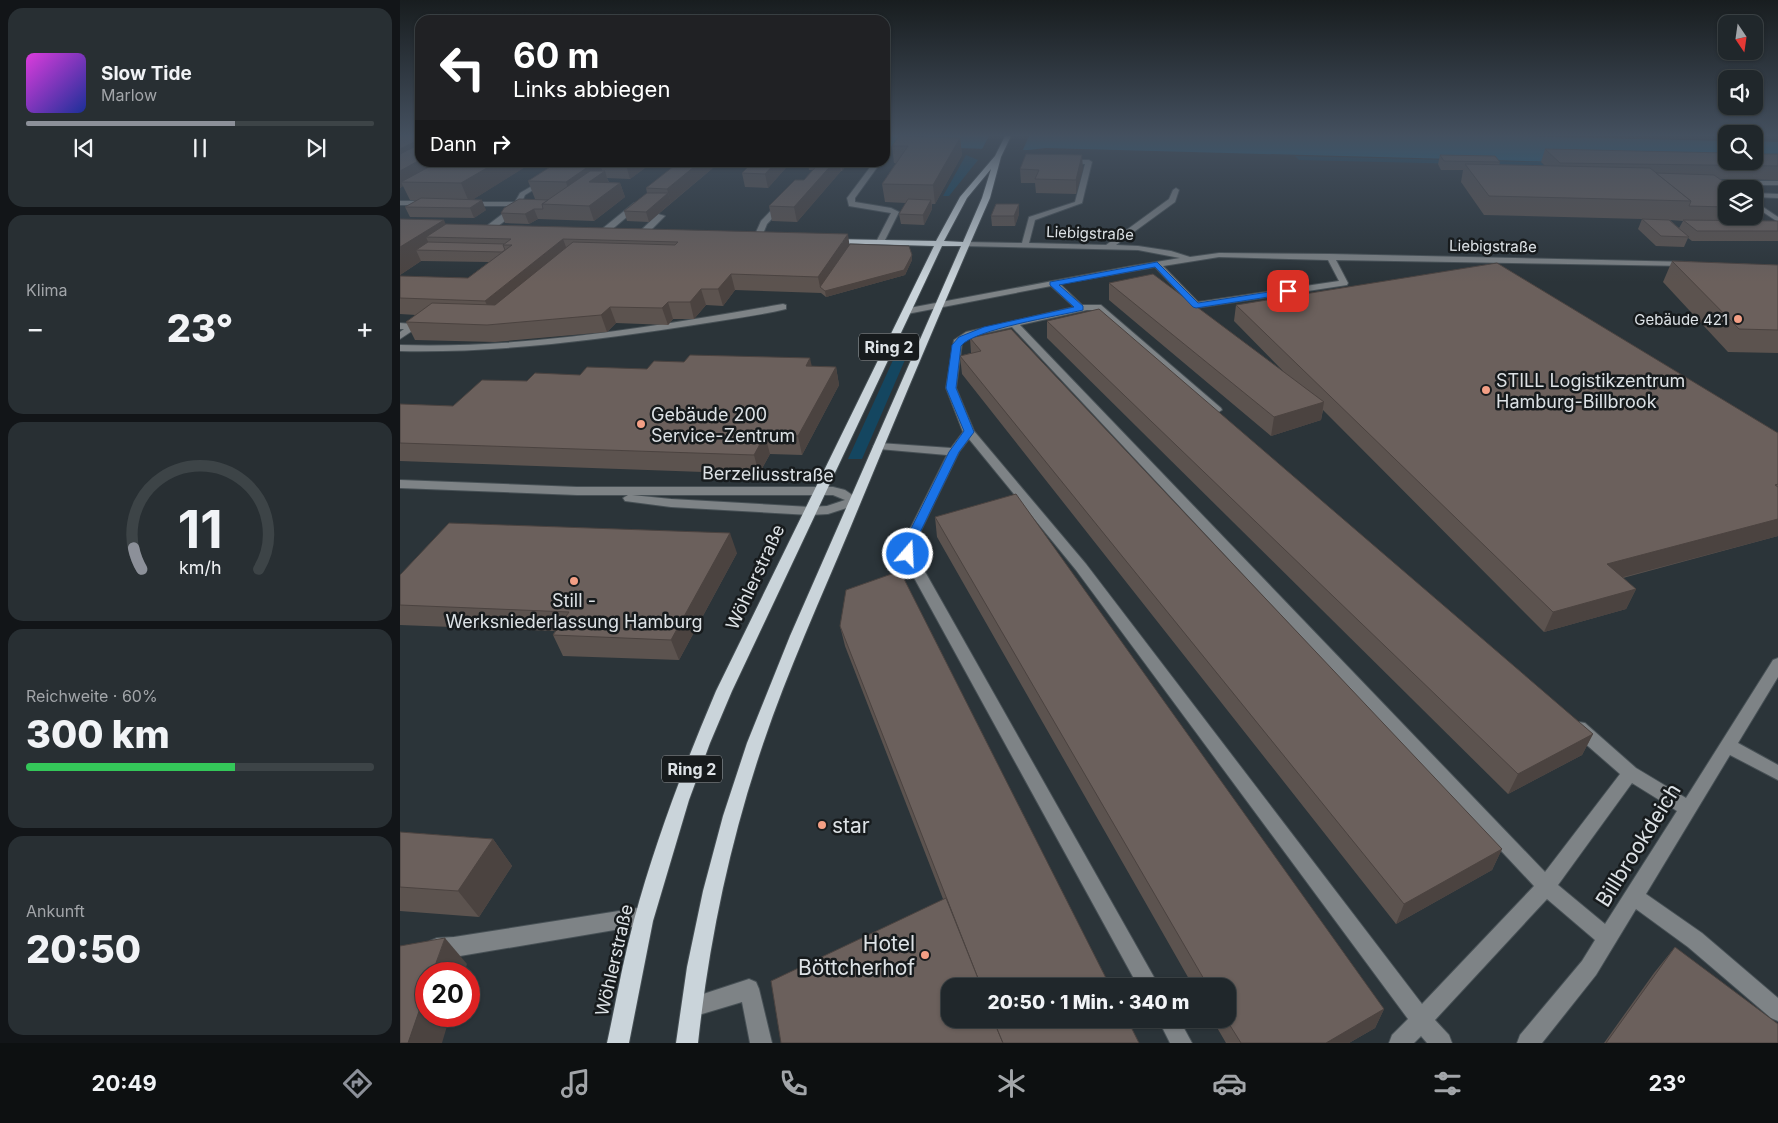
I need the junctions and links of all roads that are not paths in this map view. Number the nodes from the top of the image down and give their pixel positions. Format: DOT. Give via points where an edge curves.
graph roads {
  1 [pos="538,185"];
  2 [pos="860,185"];
  3 [pos="975,185"];
  4 [pos="990,185"];
  5 [pos="1084,185"];
  6 [pos="1176,190"];
  7 [pos="1763,195"];
  8 [pos="1778,196"];
  9 [pos="788,199"];
  10 [pos="640,202"];
  11 [pos="400,203"];
  12 [pos="439,203"];
  13 [pos="458,204"];
  14 [pos="517,204"];
  15 [pos="1763,209"];
  16 [pos="661,216"];
  17 [pos="1778,220"];
  18 [pos="1769,226"];
  19 [pos="1778,226"];
  20 [pos="474,232"];
  21 [pos="483,233"];
  22 [pos="502,233"];
  23 [pos="591,235"];
  24 [pos="600,235"];
  25 [pos="610,236"];
  26 [pos="630,236"];
  27 [pos="640,236"];
  28 [pos="649,236"];
  29 [pos="747,239"];
  30 [pos="757,239"];
  31 [pos="766,239"];
  32 [pos="824,240"];
  33 [pos="880,242"];
  34 [pos="939,243"];
  35 [pos="966,244"];
  36 [pos="1026,245"];
  37 [pos="1108,247"];
  38 [pos="1330,256"];
  39 [pos="1190,258"];
  40 [pos="1157,264"];
  41 [pos="1699,264"];
  42 [pos="1053,283"];
  43 [pos="939,305"];
  44 [pos="783,307"];
  45 [pos="1080,308"];
  46 [pos="906,311"];
  47 [pos="1013,323"];
  48 [pos="400,326"];
  49 [pos="400,336"];
  50 [pos="400,348"];
  51 [pos="1228,420"];
  52 [pos="969,432"];
  53 [pos="879,446"];
  54 [pos="954,452"];
  55 [pos="400,484"];
  56 [pos="577,491"];
  57 [pos="820,491"];
  58 [pos="855,501"];
  59 [pos="810,511"];
  60 [pos="1778,664"];
  61 [pos="1570,721"];
  62 [pos="1727,745"];
  63 [pos="1630,773"];
  64 [pos="1778,773"];
  65 [pos="1688,808"];
  66 [pos="1546,886"];
  67 [pos="1634,896"];
  68 [pos="644,916"];
  69 [pos="1606,938"];
  70 [pos="418,948"];
  71 [pos="1145,978"];
  72 [pos="692,1007"];
  73 [pos="1778,1011"];
  74 [pos="1422,1020"];
  75 [pos="1173,1028"];
  76 [pos="618,1043"];
  77 [pos="687,1043"];
  78 [pos="761,1043"];
  79 [pos="1181,1043"];
  80 [pos="1400,1043"];
  81 [pos="1441,1043"];
  82 [pos="1528,1043"];
  1 -- 14 [label="street" via="522,194"];
  2 -- 33 [label="street" via="850,198 852,204 895,212"];
  3 -- 34 [label="main road, Wöhlerstraße / Ring 2" via="964,197"];
  4 -- 35 [label="main road, Wöhlerstraße / Ring 2"];
  5 -- 36 [label="street" via="1080,200 1072,206 1032,219"];
  6 -- 37 [label="street" via="1172,200"];
  7 -- 8 [label="street"];
  9 -- 30 [label="street" via="764,223"];
  10 -- 24 [label="street"];
  11 -- 12 [label="street"];
  13 -- 14 [label="street"];
  14 -- 21 [label="street" via="515,210"];
  15 -- 17 [label="street"];
  16 -- 27 [label="street"];
  18 -- 19 [label="street"];
  20 -- 21 [label="main road"];
  21 -- 22 [label="main road"];
  23 -- 24 [label="main road"];
  24 -- 25 [label="main road"];
  26 -- 27 [label="main road"];
  27 -- 28 [label="main road"];
  29 -- 30 [label="main road"];
  30 -- 31 [label="main road"];
  32 -- 33 [label="main road, Liebigstraße"];
  33 -- 34 [label="main road, Liebigstraße"];
  34 -- 35 [label="main road, Liebigstraße"];
  34 -- 46 [label="main road, Wöhlerstraße / Ring 2"];
  35 -- 36 [label="street, Liebigstraße"];
  35 -- 43 [label="main road, Wöhlerstraße / Ring 2"];
  36 -- 37 [label="street, Liebigstraße"];
  37 -- 39 [label="street, Liebigstraße" via="1172,252"];
  38 -- 39 [label="street, Liebigstraße" via="1250,254"];
  38 -- 40 [label="street" via="1344,283 1196,305"];
  38 -- 41 [label="street, Liebigstraße"];
  39 -- 40 [label="street"];
  40 -- 42 [label="street"];
  42 -- 43 [label="street"];
  42 -- 45 [label="street"];
  43 -- 46 [label="street"];
  43 -- 53 [label="main road, Wöhlerstraße / Ring 2"];
  44 -- 50 [label="street" via="633,332 500,345"];
  45 -- 47 [label="street"];
  45 -- 51 [label="street" via="1093,306 1101,309"];
  46 -- 57 [label="main road, Wöhlerstraße / Ring 2"];
  47 -- 52 [label="street" via="969,334 957,342 951,388"];
  47 -- 66 [label="street"];
  48 -- 49 [label="street" via="413,327"];
  52 -- 54 [label="street"];
  52 -- 74 [label="street" via="1081,567"];
  53 -- 54 [label="street"];
  53 -- 58 [label="main road, Wöhlerstraße / Ring 2"];
  54 -- 71 [label="street" via="908,547 908,554"];
  55 -- 56 [label="street, Berzeliusstraße"];
  56 -- 57 [label="street, Berzeliusstraße"];
  56 -- 59 [label="street, Berzeliusstraße" via="671,503"];
  57 -- 58 [label="street, Berzeliusstraße" via="841,492"];
  57 -- 59 [label="main road, Wöhlerstraße / Ring 2"];
  58 -- 59 [label="street, Berzeliusstraße" via="828,510"];
  58 -- 72 [label="main road, Wöhlerstraße / Ring 2" via="755,744 722,853"];
  59 -- 68 [label="main road, Wöhlerstraße / Ring 2" via="702,743 680,800"];
  60 -- 62 [label="street, Billbrookdeich"];
  61 -- 63 [label="street"];
  62 -- 64 [label="street"];
  62 -- 65 [label="street, Billbrookdeich"];
  63 -- 65 [label="street"];
  63 -- 66 [label="street"];
  65 -- 67 [label="street, Billbrookdeich"];
  66 -- 69 [label="street"];
  66 -- 74 [label="street"];
  67 -- 69 [label="street, Billbrookdeich"];
  67 -- 73 [label="street" via="1695,940"];
  68 -- 70 [label="street" via="454,947"];
  68 -- 76 [label="main road, Wöhlerstraße / Ring 2"];
  69 -- 82 [label="street, Billbrookdeich" via="1589,968"];
  72 -- 77 [label="main road, Wöhlerstraße / Ring 2"];
  72 -- 78 [label="street" via="749,989"];
  74 -- 80 [label="street"];
  74 -- 81 [label="street"];
  75 -- 79 [label="street"];
}
